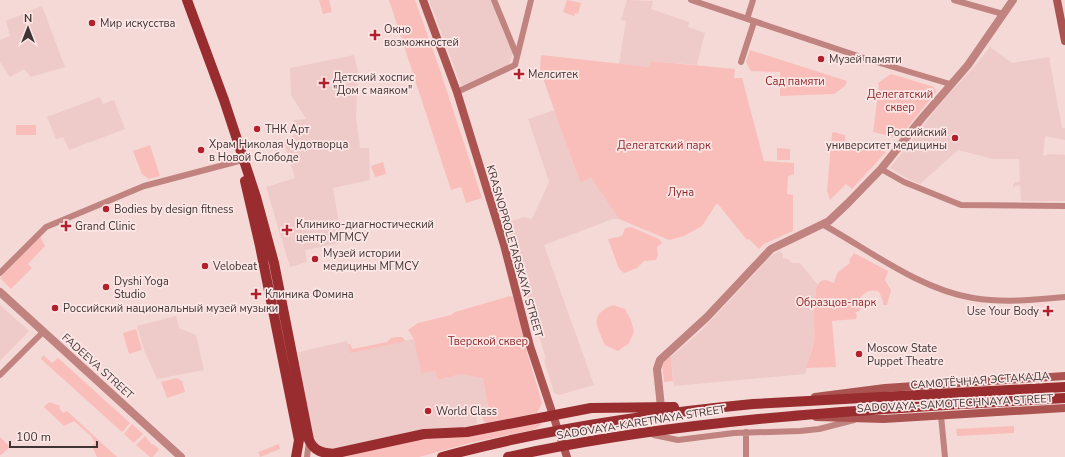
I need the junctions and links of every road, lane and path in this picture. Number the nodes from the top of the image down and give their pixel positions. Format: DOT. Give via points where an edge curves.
graph roads {
  1 [pos="181,0"];
  2 [pos="187,0"];
  3 [pos="423,0"];
  4 [pos="494,0"];
  5 [pos="531,0"];
  6 [pos="691,0"];
  7 [pos="753,0"];
  8 [pos="954,0"];
  9 [pos="1013,0"];
  10 [pos="1056,0"];
  11 [pos="1004,14"];
  12 [pos="747,19"];
  13 [pos="754,22"];
  14 [pos="1065,41"];
  15 [pos="517,56"];
  16 [pos="741,62"];
  17 [pos="950,84"];
  18 [pos="457,92"];
  19 [pos="239,161"];
  20 [pos="881,169"];
  21 [pos="1065,206"];
  22 [pos="822,224"];
  23 [pos="269,264"];
  24 [pos="0,273"];
  25 [pos="0,292"];
  26 [pos="1065,297"];
  27 [pos="43,332"];
  28 [pos="296,373"];
  29 [pos="0,375"];
  30 [pos="285,375"];
  31 [pos="1063,377"];
  32 [pos="1065,387"];
  33 [pos="1065,398"];
  34 [pos="802,401"];
  35 [pos="661,407"];
  36 [pos="1063,407"];
  37 [pos="712,408"];
  38 [pos="552,415"];
  39 [pos="803,416"];
  40 [pos="941,416"];
  41 [pos="860,419"];
  42 [pos="558,431"];
  43 [pos="746,432"];
  44 [pos="640,433"];
  45 [pos="304,440"];
  46 [pos="563,446"];
  47 [pos="335,454"];
  48 [pos="181,457"];
  49 [pos="296,457"];
  50 [pos="306,457"];
  51 [pos="321,457"];
  52 [pos="442,457"];
  53 [pos="508,457"];
  54 [pos="567,457"];
  55 [pos="746,457"];
  56 [pos="945,457"];
  1 -- 19 [label="main road"];
  2 -- 23 [label="main road" via="249,173"];
  3 -- 18 [label="main road, KRASNOPROLETARSKAYA STREET"];
  4 -- 15 [label="street"];
  5 -- 15 [label="street"];
  6 -- 12 [label="street"];
  7 -- 12 [label="street"];
  8 -- 11 [label="street"];
  9 -- 11 [label="street"];
  10 -- 14 [label="main road"];
  11 -- 17 [label="street" via="981,48"];
  12 -- 13 [label="street"];
  13 -- 16 [label="street"];
  13 -- 17 [label="street"];
  15 -- 18 [label="street" via="512,67"];
  17 -- 20 [label="street"];
  18 -- 38 [label="main road, KRASNOPROLETARSKAYA STREET"];
  19 -- 23 [label="main road"];
  19 -- 24 [label="street" via="144,186 49,226 40,231"];
  20 -- 21 [label="street" via="904,182 961,205"];
  20 -- 22 [label="street" via="838,214"];
  22 -- 26 [label="street" via="901,271 959,294 974,298 1021,301"];
  22 -- 35 [label="street" via="780,243 766,253 707,317 660,360 657,369"];
  23 -- 28 [label="main road"];
  23 -- 30 [label="main road"];
  25 -- 27 [label="street, FADEEVA STREET"];
  27 -- 29 [label="street"];
  27 -- 48 [label="street, FADEEVA STREET"];
  28 -- 30 [label="street" via="292,380"];
  28 -- 45 [label="main road"];
  30 -- 45 [label="main road"];
  31 -- 34 [label="main road, SADOVAYA-SAMOTECHNAYA STREET" via="885,388 818,396"];
  32 -- 34 [label="main road, САМОТЁЧНАЯ ЭСТАКАДА"];
  33 -- 39 [label="main road, САМОТЁЧНАЯ ЭСТАКАДА"];
  34 -- 37 [label="main road, САМОТЁЧНАЯ ЭСТАКАДА"];
  35 -- 37 [label="main road"];
  35 -- 38 [label="main road" via="595,408"];
  36 -- 40 [label="main road, SADOVAYA-SAMOTECHNAYA STREET"];
  37 -- 42 [label="main road, SADOVAYA-KARETNAYA STREET"];
  38 -- 42 [label="main road, KRASNOPROLETARSKAYA STREET"];
  38 -- 47 [label="main road" via="467,432 424,434"];
  39 -- 41 [label="main road, SADOVAYA-SAMOTECHNAYA STREET"];
  39 -- 44 [label="main road, SADOVAYA-KARETNAYA STREET" via="711,422"];
  40 -- 41 [label="main road, SADOVAYA-SAMOTECHNAYA STREET"];
  40 -- 56 [label="street"];
  41 -- 43 [label="street" via="812,430"];
  42 -- 46 [label="main road, KRASNOPROLETARSKAYA STREET"];
  42 -- 52 [label="main road, SADOVAYA-KARETNAYA STREET"];
  43 -- 44 [label="street" via="678,440"];
  43 -- 55 [label="street"];
  44 -- 46 [label="main road, SADOVAYA-KARETNAYA STREET"];
  45 -- 47 [label="main road" via="317,451"];
  45 -- 49 [label="main road"];
  45 -- 50 [label="main road"];
  46 -- 53 [label="main road, SADOVAYA-KARETNAYA STREET"];
  46 -- 54 [label="main road, KRASNOPROLETARSKAYA STREET"];
  47 -- 51 [label="main road"];
}
